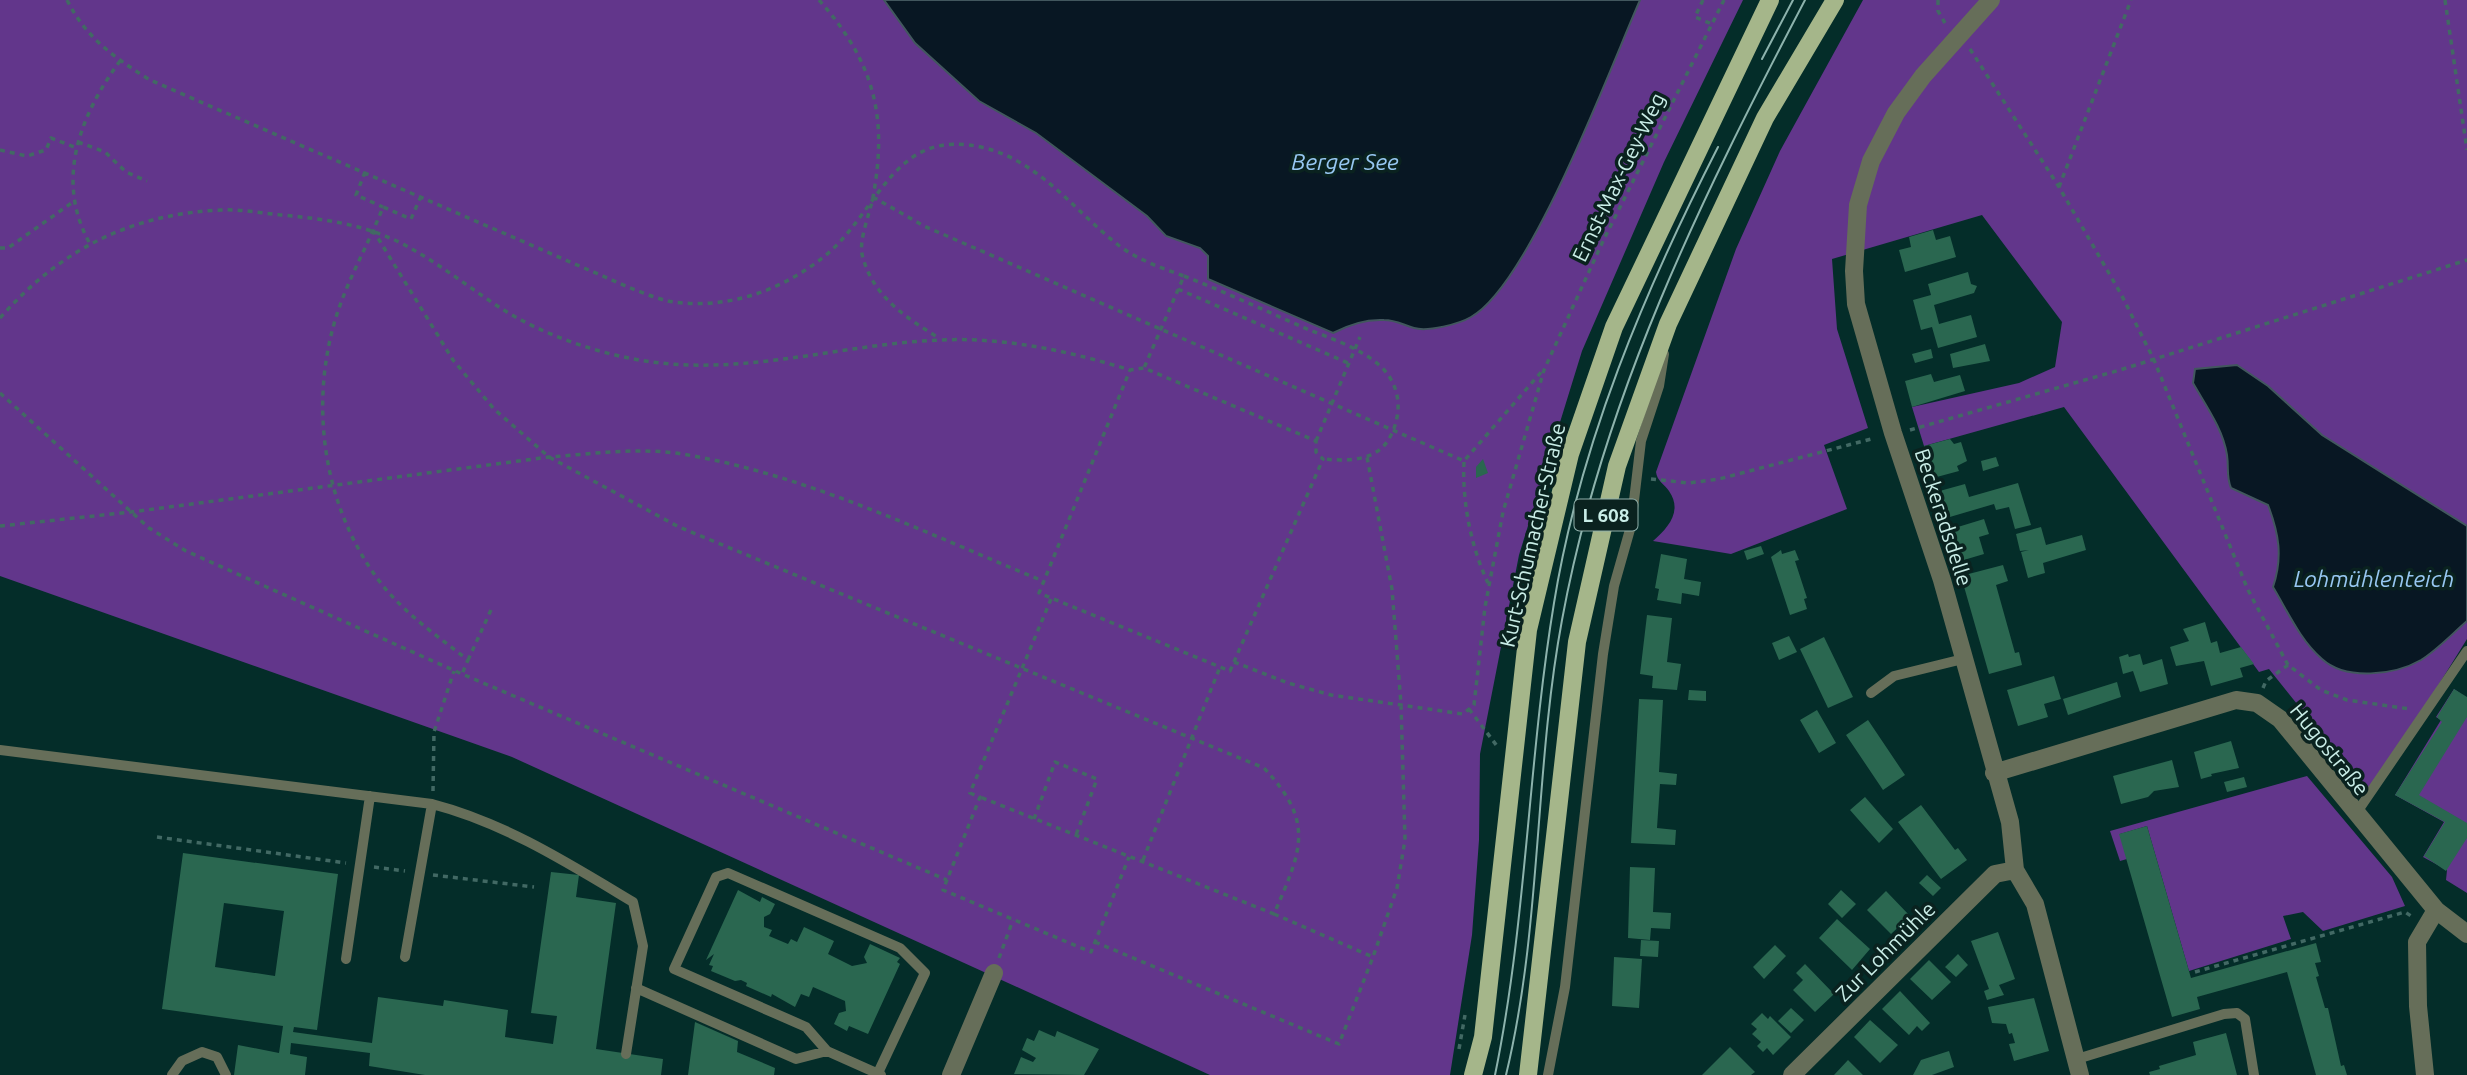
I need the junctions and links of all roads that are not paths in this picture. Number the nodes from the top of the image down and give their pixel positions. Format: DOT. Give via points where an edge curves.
graph roads {
  1 [pos="1770,0"];
  2 [pos="1835,0"];
  3 [pos="1991,0"];
  4 [pos="1668,324"];
  5 [pos="2467,651"];
  6 [pos="1962,659"];
  7 [pos="1871,693"];
  8 [pos="0,750"];
  9 [pos="1994,773"];
  10 [pos="370,796"];
  11 [pos="432,804"];
  12 [pos="2356,816"];
  13 [pos="2015,870"];
  14 [pos="2436,910"];
  15 [pos="2467,934"];
  16 [pos="405,957"];
  17 [pos="346,959"];
  18 [pos="994,973"];
  19 [pos="636,988"];
  20 [pos="827,1051"];
  21 [pos="626,1054"];
  22 [pos="2079,1067"];
  23 [pos="880,1074"];
  24 [pos="172,1075"];
  25 [pos="226,1075"];
  26 [pos="951,1075"];
  27 [pos="1473,1075"];
  28 [pos="1528,1075"];
  29 [pos="1548,1075"];
  30 [pos="1792,1075"];
  31 [pos="2254,1075"];
  32 [pos="2425,1075"];
  1 -- 27 [label="main road, Kurt-Schumacher-Straße / L 608" via="1614,327 1570,454 1528,630 1483,1037"];
  2 -- 4 [label="main road, L 608" via="1765,118"];
  3 -- 6 [label="street, Beckeradsdelle" via="1958,33 1896,113 1871,161 1858,205 1854,271 1856,304"];
  4 -- 28 [label="main road, L 608" via="1617,466 1577,642"];
  4 -- 29 [label="lane" via="1659,386 1641,441 1631,526 1602,654 1565,987"];
  5 -- 12 [label="lane"];
  6 -- 7 [label="lane" via="1894,676"];
  6 -- 9 [label="street, Beckeradsdelle"];
  8 -- 10 [label="lane"];
  9 -- 12 [label="street, Hugostraße" via="2236,700 2257,703 2280,719"];
  9 -- 13 [label="street, Beckeradsdelle" via="2010,822"];
  10 -- 11 [label="lane"];
  10 -- 17 [label="lane"];
  11 -- 16 [label="lane"];
  11 -- 19 [label="lane" via="472,814 534,843 633,902 643,946"];
  12 -- 14 [label="street, Hugostraße"];
  13 -- 22 [label="street, Beckeradsdelle" via="2035,904"];
  13 -- 30 [label="street, Zur Lohmühle" via="1995,874"];
  14 -- 15 [label="street, Hugostraße"];
  14 -- 32 [label="street" via="2417,942 2417,1006"];
  18 -- 26 [label="street"];
  19 -- 20 [label="lane" via="796,1059"];
  19 -- 21 [label="lane"];
  20 -- 23 [label="lane"];
  20 -- 23 [label="lane" via="806,1027 674,969 716,877 728,873 900,948 925,973"];
  22 -- 31 [label="lane" via="2237,1013 2245,1019"];
  24 -- 25 [label="lane" via="182,1061 202,1052 216,1057"];
}
